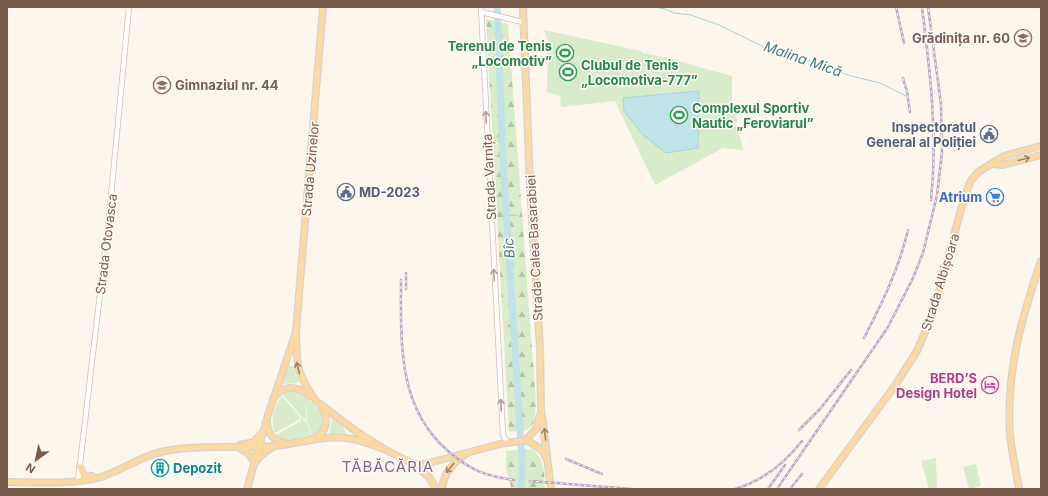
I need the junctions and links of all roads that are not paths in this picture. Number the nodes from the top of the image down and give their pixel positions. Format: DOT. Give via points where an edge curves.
graph roads {
  1 [pos="129,7"];
  2 [pos="323,7"];
  3 [pos="523,7"];
  4 [pos="482,10"];
  5 [pos="523,22"];
  6 [pos="1041,146"];
  7 [pos="1041,155"];
  8 [pos="992,164"];
  9 [pos="1041,261"];
  10 [pos="296,331"];
  11 [pos="273,399"];
  12 [pos="318,402"];
  13 [pos="541,408"];
  14 [pos="268,415"];
  15 [pos="264,428"];
  16 [pos="526,440"];
  17 [pos="305,441"];
  18 [pos="509,442"];
  19 [pos="289,444"];
  20 [pos="234,446"];
  21 [pos="275,446"];
  22 [pos="258,447"];
  23 [pos="384,449"];
  24 [pos="468,453"];
  25 [pos="548,460"];
  26 [pos="134,462"];
  27 [pos="254,463"];
  28 [pos="413,464"];
  29 [pos="80,467"];
  30 [pos="827,480"];
  31 [pos="78,481"];
  32 [pos="7,482"];
  33 [pos="247,489"];
  34 [pos="436,489"];
  35 [pos="442,489"];
  36 [pos="551,489"];
  37 [pos="819,489"];
  38 [pos="822,489"];
  39 [pos="1019,489"];
  1 -- 29 [label="street, Strada Otovasca" via="111,201"];
  2 -- 10 [label="main road, Strada Uzinelor"];
  3 -- 5 [label="main road, Strada Calea Basarabiei"];
  4 -- 5 [label="street"];
  18 -- 4 [label="street, Strada Varnița, one-way" via="503,435"];
  5 -- 13 [label="main road, Strada Calea Basarabiei"];
  6 -- 8 [label="main road, Strada Albișoara" via="1004,156"];
  8 -- 7 [label="main road, Strada Albișoara, one-way" via="1003,165"];
  8 -- 30 [label="main road, Strada Albișoara" via="978,172 967,186 931,318 917,351"];
  9 -- 39 [label="main road" via="1020,326 1012,374 1010,435"];
  10 -- 11 [label="main road, Strada Uzinelor"];
  12 -- 10 [label="main road, Strada Uzinelor, one-way" via="299,373"];
  11 -- 12 [label="main road" via="284,389 294,388 302,390"];
  11 -- 14 [label="main road, Strada Uzinelor"];
  12 -- 17 [label="main road" via="326,415 324,430 317,437"];
  12 -- 23 [label="main road"];
  13 -- 16 [label="main road" via="536,429"];
  25 -- 13 [label="main road, Strada Calea Basarabiei, one-way"];
  14 -- 15 [label="main road, Strada Uzinelor"];
  14 -- 19 [label="main road" via="268,429 272,437"];
  15 -- 20 [label="main road" via="254,442"];
  15 -- 22 [label="main road, Strada Uzinelor"];
  16 -- 18 [label="main road"];
  16 -- 25 [label="main road" via="538,447"];
  17 -- 19 [label="main road"];
  17 -- 23 [label="main road" via="346,438"];
  18 -- 24 [label="main road"];
  19 -- 21 [label="main road"];
  20 -- 22 [label="main road"];
  20 -- 26 [label="main road" via="172,450 155,453"];
  20 -- 27 [label="main road" via="247,452"];
  21 -- 22 [label="main road"];
  21 -- 27 [label="main road"];
  22 -- 27 [label="main road, Strada Uzinelor"];
  23 -- 28 [label="main road"];
  24 -- 28 [label="main road" via="425,464"];
  24 -- 35 [label="main road, one-way" via="447,471"];
  25 -- 36 [label="main road, Strada Calea Basarabiei"];
  26 -- 29 [label="main road" via="89,477 82,473"];
  26 -- 31 [label="main road" via="100,477"];
  27 -- 33 [label="main road, Strada Uzinelor"];
  28 -- 34 [label="main road" via="429,477"];
  29 -- 31 [label="street, Strada Otovasca"];
  30 -- 37 [label="main road, Strada Albișoara"];
  30 -- 38 [label="main road, Strada Albișoara"];
  31 -- 32 [label="main road"];
}
